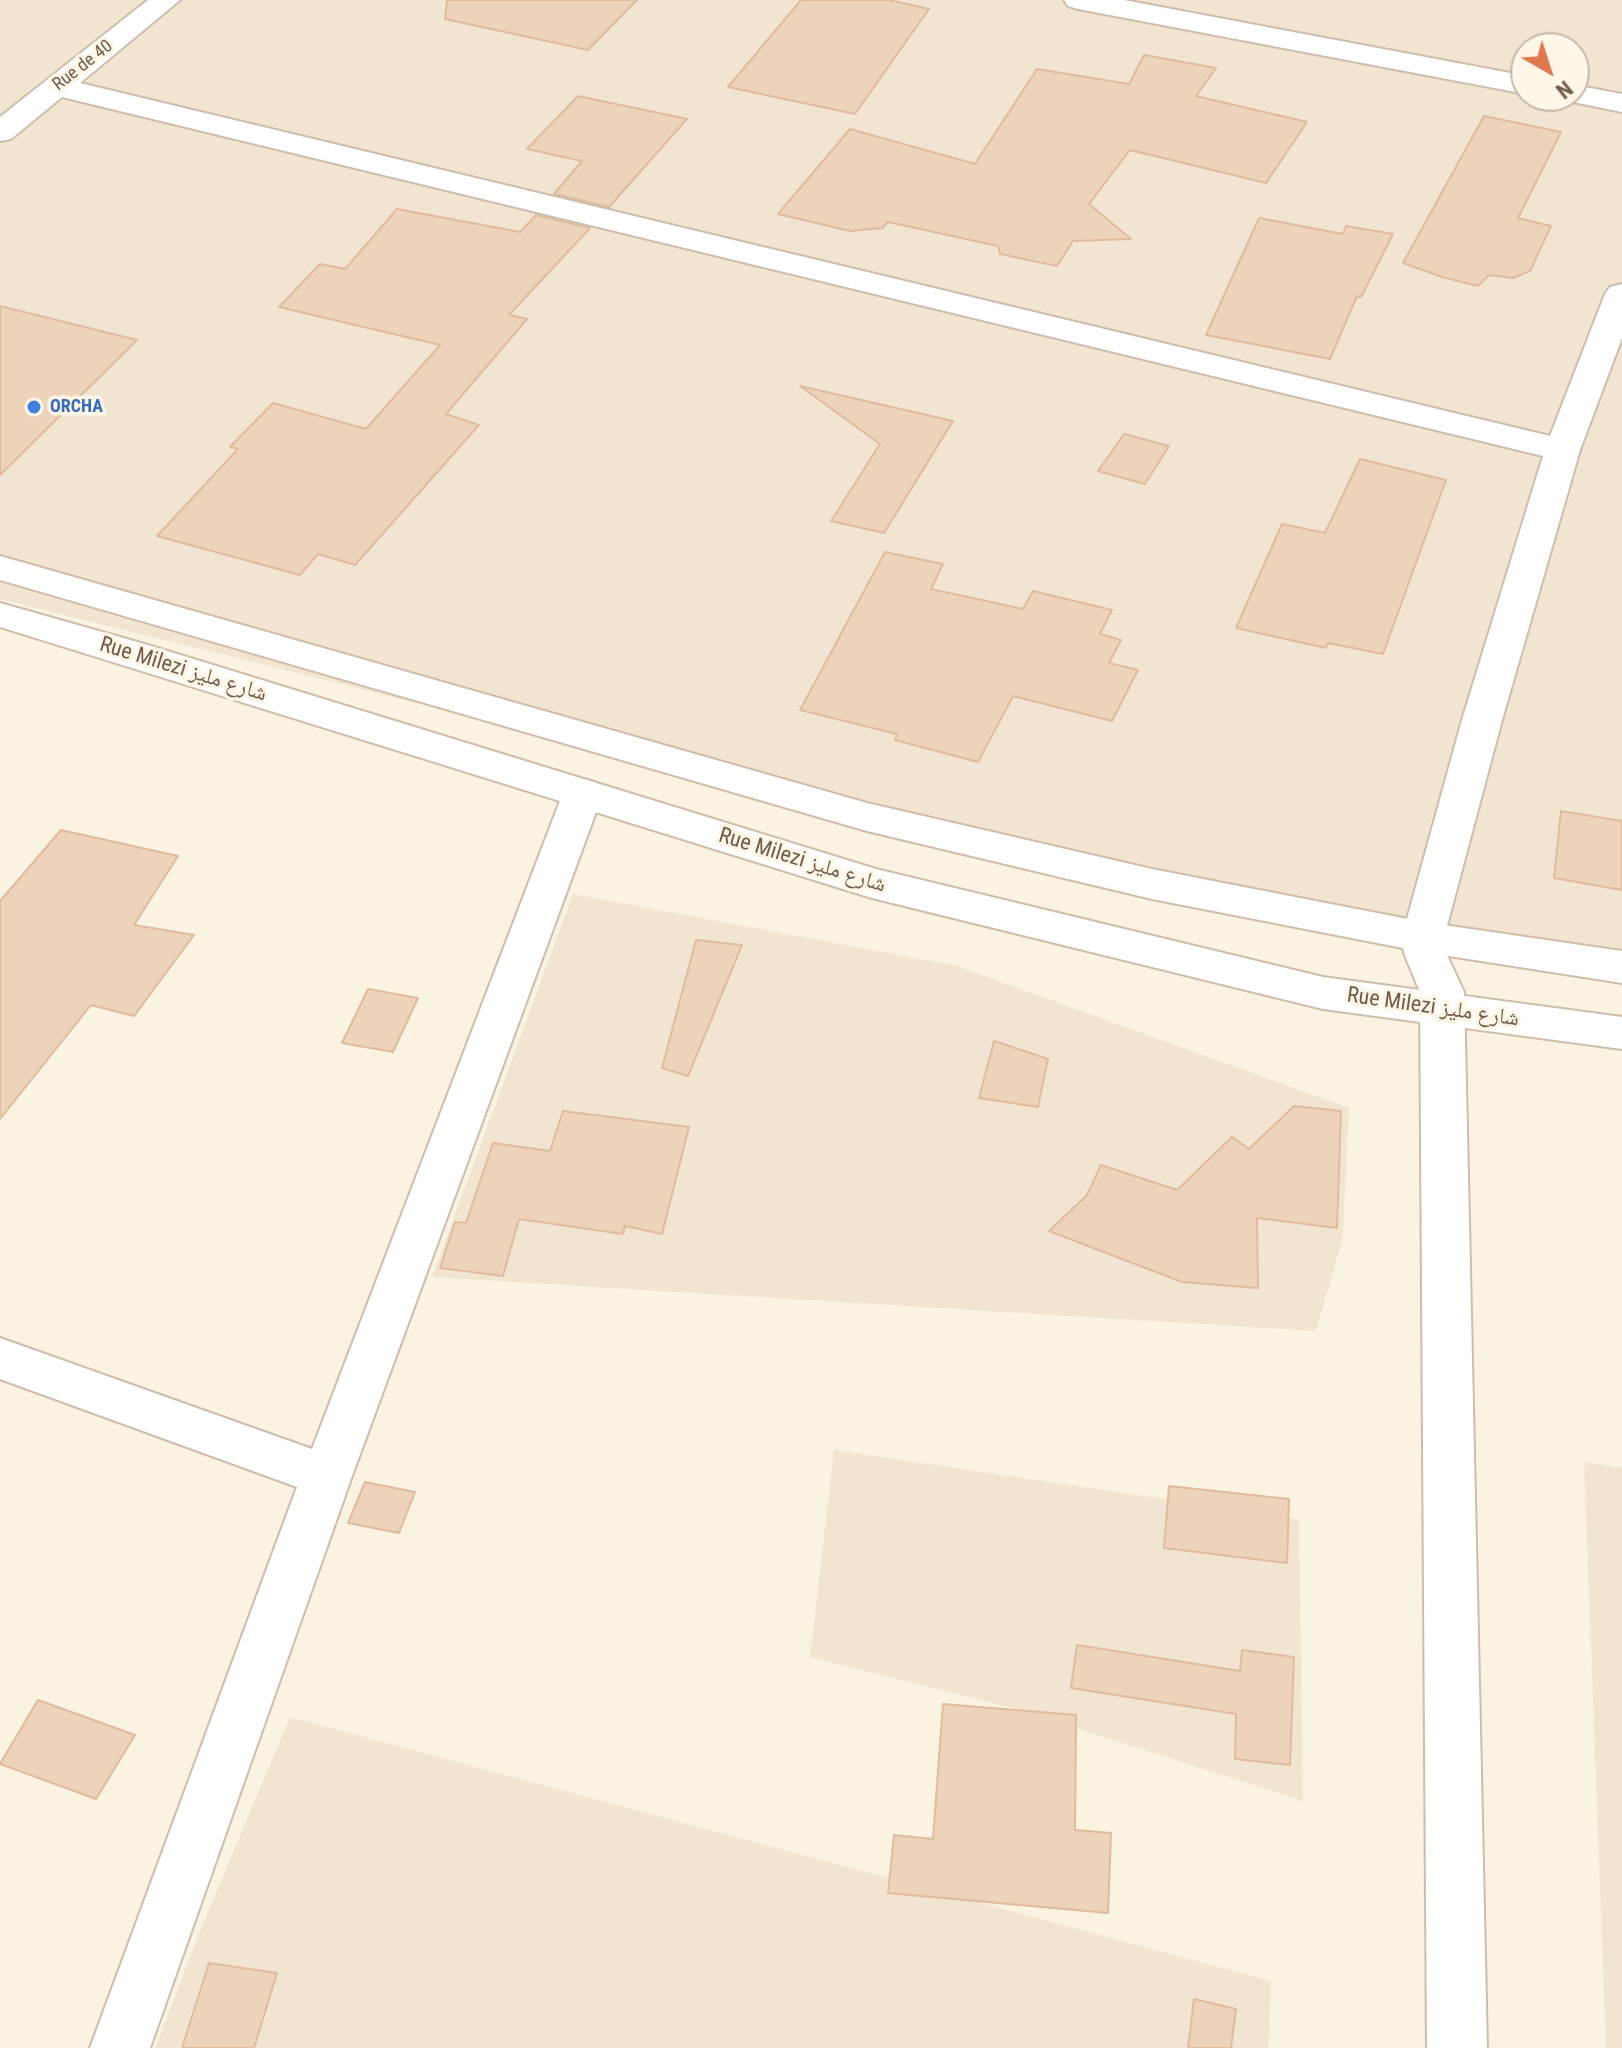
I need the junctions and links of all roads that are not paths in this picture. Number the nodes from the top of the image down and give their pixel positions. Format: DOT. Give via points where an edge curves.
graph roads {
  1 [pos="166,0"];
  2 [pos="1088,1"];
  3 [pos="1510,82"];
  4 [pos="57,87"];
  5 [pos="1590,97"];
  6 [pos="1622,103"];
  7 [pos="0,132"];
  8 [pos="1622,294"];
  9 [pos="1562,450"];
  10 [pos="0,568"];
  11 [pos="0,615"];
  12 [pos="583,793"];
  13 [pos="1423,937"];
  14 [pos="1622,967"];
  15 [pos="1442,1009"];
  16 [pos="1622,1033"];
  17 [pos="0,1358"];
  18 [pos="327,1476"];
  19 [pos="120,2048"];
  20 [pos="1457,2048"];
  1 -- 4 [label="street, Rue de 40"];
  2 -- 3 [label="street"];
  4 -- 7 [label="street, Rue de 40"];
  4 -- 9 [label="street"];
  5 -- 6 [label="street"];
  8 -- 9 [label="street"];
  9 -- 13 [label="street"];
  10 -- 13 [label="street" via="867,817 1152,884"];
  11 -- 12 [label="street, Rue Milezi شارع مليز"];
  12 -- 15 [label="street, Rue Milezi شارع مليز" via="872,883 1074,935 1323,993"];
  12 -- 18 [label="street"];
  13 -- 14 [label="street"];
  13 -- 15 [label="street" via="1442,992"];
  15 -- 16 [label="street, Rue Milezi شارع مليز"];
  15 -- 20 [label="street"];
  17 -- 18 [label="street"];
  18 -- 19 [label="street"];
}
